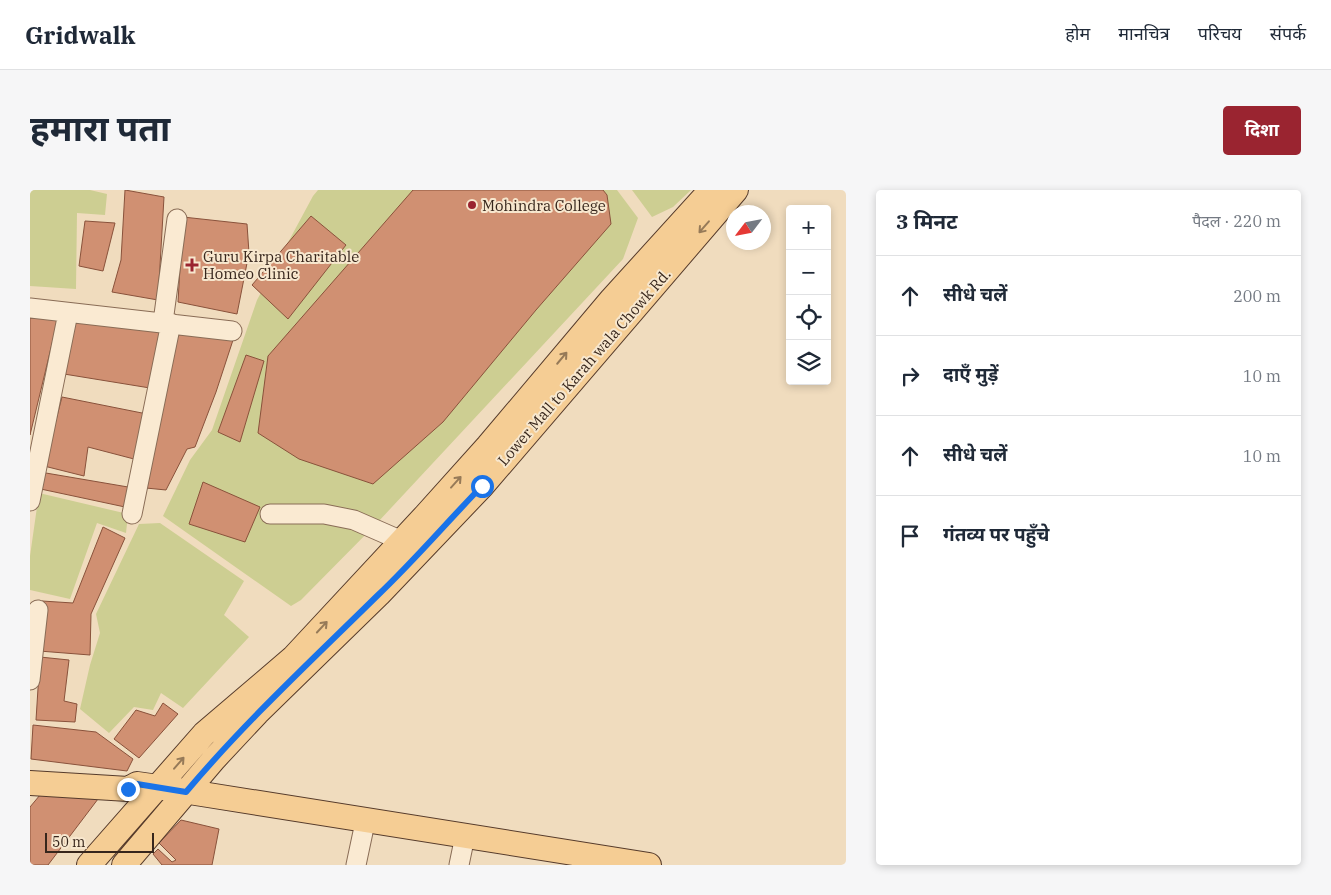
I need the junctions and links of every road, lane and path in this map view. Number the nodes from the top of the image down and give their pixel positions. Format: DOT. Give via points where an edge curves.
graph roads {
  1 [pos="712,190"];
  2 [pos="736,190"];
  3 [pos="177,219"];
  4 [pos="30,308"];
  5 [pos="68,313"];
  6 [pos="167,323"];
  7 [pos="232,331"];
  8 [pos="30,501"];
  9 [pos="132,514"];
  10 [pos="270,514"];
  11 [pos="439,516"];
  12 [pos="402,541"];
  13 [pos="38,610"];
  14 [pos="30,680"];
  15 [pos="30,783"];
  16 [pos="144,792"];
  17 [pos="180,799"];
  18 [pos="363,832"];
  19 [pos="462,849"];
  20 [pos="90,865"];
  21 [pos="124,865"];
  22 [pos="356,865"];
  23 [pos="575,865"];
  24 [pos="649,865"];
  11 -- 1 [label="main road, one-way" via="488,446 612,299"];
  2 -- 11 [label="main road, Lower Mall to Karah wala Chowk Rd., one-way" via="482,486"];
  3 -- 6 [label="street"];
  4 -- 5 [label="street"];
  5 -- 6 [label="street"];
  5 -- 8 [label="street"];
  6 -- 7 [label="street"];
  6 -- 9 [label="street"];
  10 -- 12 [label="street" via="324,514 354,520"];
  11 -- 12 [label="main road"];
  11 -- 17 [label="main road, Lower Mall to Karah wala Chowk Rd." via="379,594 257,713"];
  16 -- 12 [label="main road, one-way" via="204,734 293,658"];
  13 -- 14 [label="street"];
  15 -- 16 [label="main road"];
  16 -- 17 [label="main road"];
  16 -- 20 [label="main road"];
  17 -- 18 [label="main road"];
  17 -- 19 [label="main road"];
  17 -- 21 [label="main road, Lower Mall to Karah wala Chowk Rd."];
  18 -- 19 [label="main road"];
  18 -- 22 [label="street"];
  19 -- 23 [label="main road"];
  19 -- 24 [label="main road"];
}
